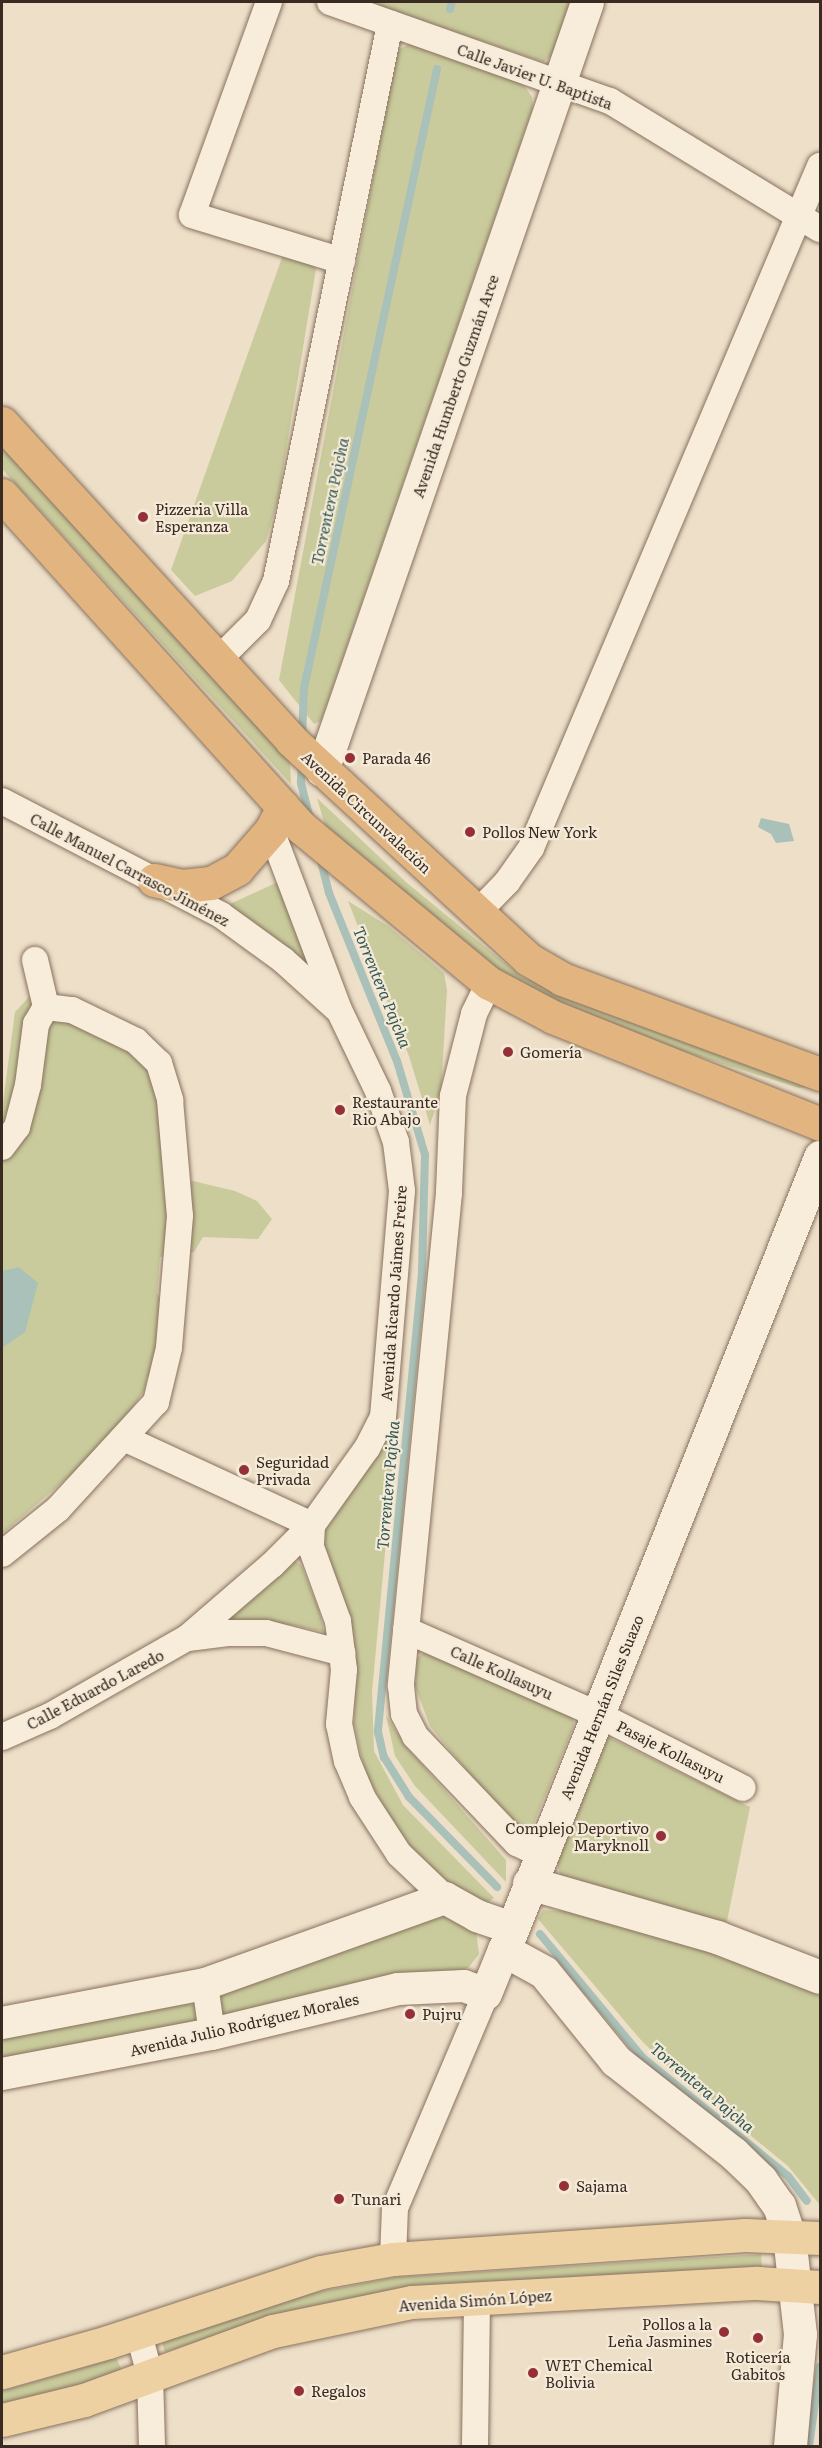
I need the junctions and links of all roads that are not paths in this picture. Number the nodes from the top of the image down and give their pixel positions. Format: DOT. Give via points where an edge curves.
graph roads {
  1 [pos="269,2"];
  2 [pos="330,2"];
  3 [pos="587,2"];
  4 [pos="390,24"];
  5 [pos="560,84"];
  6 [pos="820,166"];
  7 [pos="810,223"];
  8 [pos="342,261"];
  9 [pos="2,423"];
  10 [pos="2,495"];
  11 [pos="217,661"];
  12 [pos="318,767"];
  13 [pos="2,801"];
  14 [pos="285,822"];
  15 [pos="154,880"];
  16 [pos="476,914"];
  17 [pos="35,960"];
  18 [pos="489,984"];
  19 [pos="46,1007"];
  20 [pos="339,1010"];
  21 [pos="820,1074"];
  22 [pos="820,1124"];
  23 [pos="2,1147"];
  24 [pos="820,1157"];
  25 [pos="126,1439"];
  26 [pos="312,1525"];
  27 [pos="2,1554"];
  28 [pos="406,1630"];
  29 [pos="187,1638"];
  30 [pos="342,1653"];
  31 [pos="599,1715"];
  32 [pos="2,1737"];
  33 [pos="743,1788"];
  34 [pos="534,1869"];
  35 [pos="445,1898"];
  36 [pos="508,1939"];
  37 [pos="820,1977"];
  38 [pos="205,1984"];
  39 [pos="486,1994"];
  40 [pos="2,2023"];
  41 [pos="212,2034"];
  42 [pos="2,2074"];
  43 [pos="805,2237"];
  44 [pos="393,2259"];
  45 [pos="807,2285"];
  46 [pos="477,2299"];
  47 [pos="138,2331"];
  48 [pos="2,2372"];
  49 [pos="150,2375"];
  50 [pos="2,2420"];
  51 [pos="152,2446"];
  52 [pos="475,2446"];
  53 [pos="790,2446"];
  1 -- 8 [label="street" via="192,215"];
  2 -- 4 [label="street, Calle Javier U. Baptista"];
  3 -- 5 [label="main road, Avenida Humberto Guzmán Arce"];
  4 -- 5 [label="street, Calle Javier U. Baptista"];
  4 -- 8 [label="street"];
  5 -- 7 [label="street, Calle Javier U. Baptista" via="610,101"];
  5 -- 12 [label="main road, Avenida Humberto Guzmán Arce"];
  6 -- 7 [label="street"];
  7 -- 16 [label="street" via="531,848 507,882"];
  8 -- 11 [label="street" via="276,581 258,620"];
  9 -- 11 [label="highway, Avenida Circunvalación"];
  10 -- 14 [label="highway"];
  11 -- 12 [label="highway, Avenida Circunvalación"];
  12 -- 16 [label="highway, Avenida Circunvalación"];
  13 -- 15 [label="street, Calle Manuel Carrasco Jiménez"];
  14 -- 15 [label="highway" via="237,869 211,882 182,886"];
  14 -- 18 [label="highway" via="334,857"];
  14 -- 20 [label="street, Avenida Ricardo Jaimes Freire"];
  15 -- 20 [label="street, Calle Manuel Carrasco Jiménez" via="221,915 283,960"];
  16 -- 21 [label="highway, Avenida Circunvalación" via="528,959 562,979"];
  17 -- 19 [label="street"];
  18 -- 22 [label="highway" via="553,1017"];
  18 -- 28 [label="street" via="474,1014 453,1096 449,1193"];
  19 -- 23 [label="street" via="36,1024 28,1085 17,1127"];
  19 -- 25 [label="street" via="72,1010 136,1041 159,1063 170,1100 180,1216 169,1348 156,1402"];
  20 -- 26 [label="street, Avenida Ricardo Jaimes Freire" via="396,1142 402,1191 383,1417 367,1448"];
  24 -- 31 [label="main road, Avenida Hernán Siles Suazo"];
  25 -- 26 [label="street"];
  25 -- 27 [label="street" via="58,1509"];
  26 -- 29 [label="street, Calle Eduardo Laredo" via="248,1588"];
  26 -- 30 [label="street" via="311,1547 338,1621"];
  28 -- 31 [label="street, Calle Kollasuyu"];
  28 -- 34 [label="street" via="401,1686 404,1714 415,1736 517,1843"];
  29 -- 30 [label="street, Calle Eduardo Laredo" via="266,1633"];
  29 -- 32 [label="street, Calle Eduardo Laredo" via="50,1716"];
  30 -- 35 [label="street" via="339,1724 347,1761 362,1797 399,1854"];
  31 -- 33 [label="street, Pasaje Kollasuyu"];
  31 -- 34 [label="main road, Avenida Hernán Siles Suazo"];
  34 -- 36 [label="main road, Avenida Hernán Siles Suazo"];
  34 -- 37 [label="main road"];
  35 -- 36 [label="street"];
  35 -- 38 [label="street"];
  36 -- 39 [label="street, Avenida Hernán Siles Suazo"];
  36 -- 43 [label="main road" via="544,1972 616,2061 761,2180"];
  38 -- 40 [label="street"];
  38 -- 41 [label="street"];
  39 -- 41 [label="street, Avenida Julio Rodríguez Morales" via="464,1986 398,1989"];
  39 -- 44 [label="street, Avenida Hernán Siles Suazo" via="395,2208"];
  41 -- 42 [label="street, Avenida Julio Rodríguez Morales"];
  43 -- 44 [label="main road" via="745,2235"];
  43 -- 45 [label="main road"];
  44 -- 47 [label="main road" via="310,2275"];
  45 -- 46 [label="main road, Avenida Simón López" via="757,2283"];
  45 -- 53 [label="main road"];
  46 -- 49 [label="main road, Avenida Simón López" via="412,2302 339,2315 273,2331"];
  46 -- 52 [label="street"];
  47 -- 48 [label="main road" via="37,2365"];
  47 -- 49 [label="street"];
  49 -- 50 [label="main road, Avenida Simón López" via="84,2400"];
  49 -- 51 [label="street"];
}
